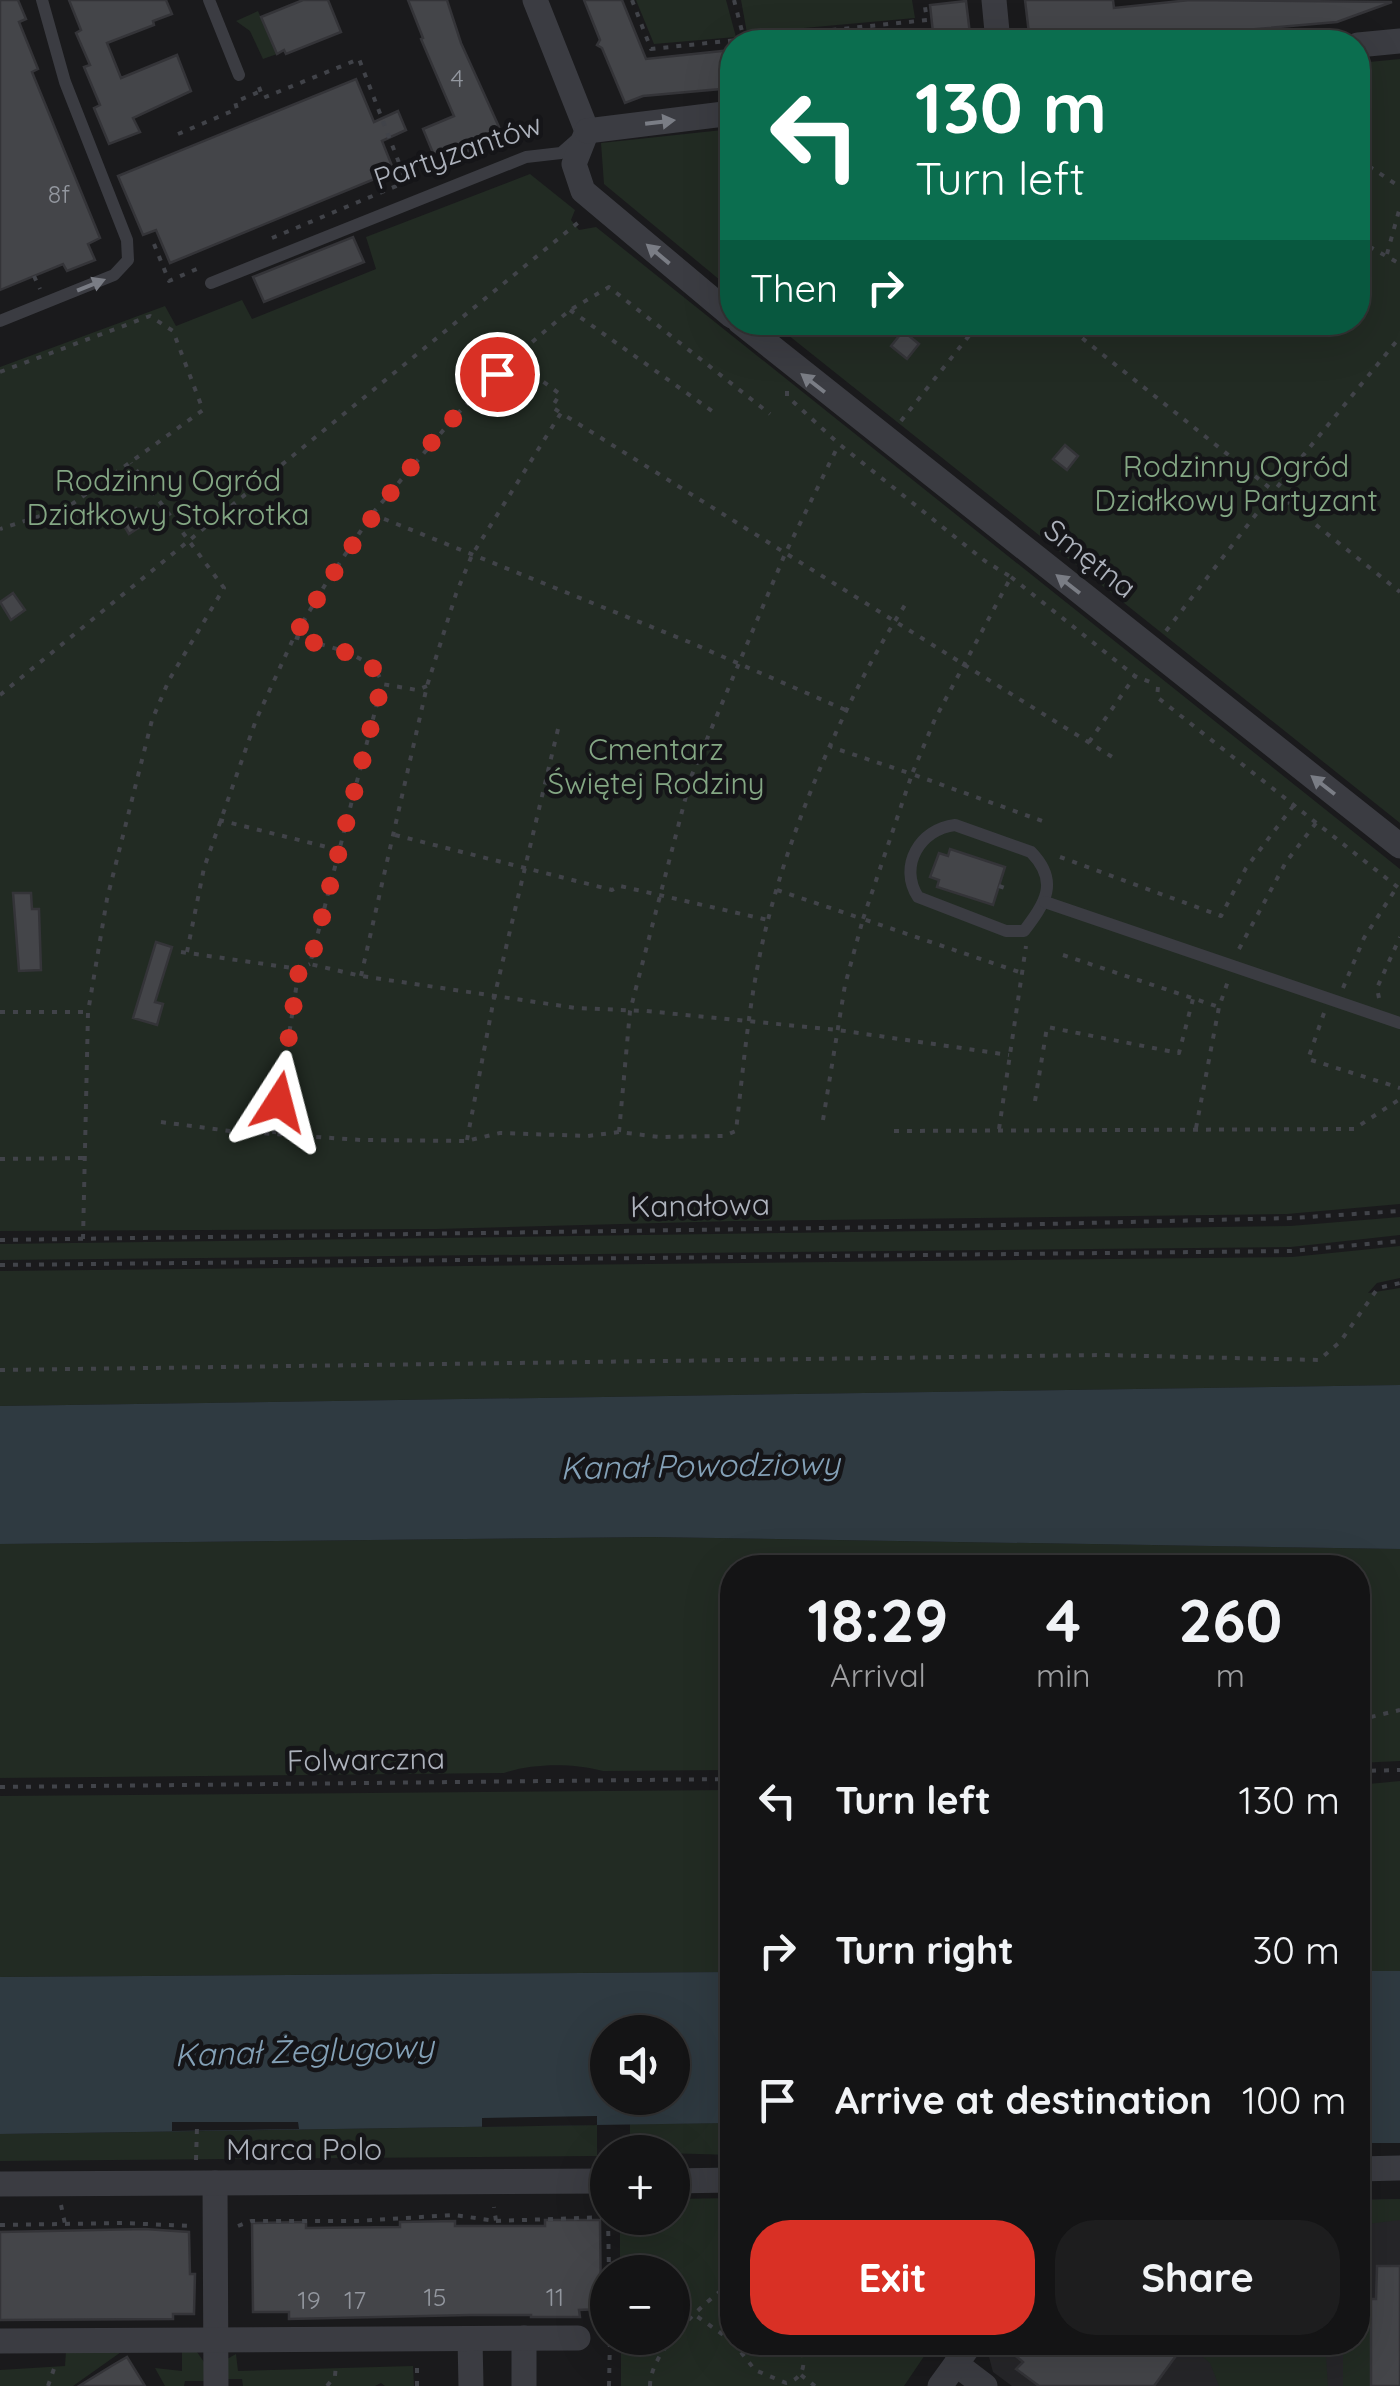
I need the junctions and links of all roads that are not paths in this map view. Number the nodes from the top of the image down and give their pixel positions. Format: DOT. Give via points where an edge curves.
graph roads {
  1 [pos="42,0"];
  2 [pos="210,0"];
  3 [pos="535,0"];
  4 [pos="994,0"];
  5 [pos="997,30"];
  6 [pos="1400,41"];
  7 [pos="1370,45"];
  8 [pos="239,74"];
  9 [pos="720,115"];
  10 [pos="588,131"];
  11 [pos="211,283"];
  12 [pos="720,306"];
  13 [pos="0,321"];
  14 [pos="756,335"];
  15 [pos="1400,846"];
  16 [pos="1045,902"];
  17 [pos="1400,1024"];
  18 [pos="1400,2168"];
  19 [pos="1370,2169"];
  20 [pos="720,2180"];
  21 [pos="590,2181"];
  22 [pos="690,2181"];
  23 [pos="216,2183"];
  24 [pos="0,2184"];
  25 [pos="524,2338"];
  26 [pos="578,2338"];
  27 [pos="470,2339"];
  28 [pos="216,2341"];
  29 [pos="0,2342"];
  30 [pos="963,2355"];
  31 [pos="956,2364"];
  32 [pos="216,2386"];
  33 [pos="471,2386"];
  34 [pos="524,2386"];
  35 [pos="940,2386"];
  36 [pos="985,2386"];
  13 -- 1 [label="lane, one-way" via="114,276 128,260"];
  2 -- 8 [label="lane"];
  3 -- 10 [label="street"];
  4 -- 5 [label="street"];
  6 -- 7 [label="street"];
  10 -- 9 [label="street, Partyzantów, one-way"];
  10 -- 11 [label="lane, Partyzantów" via="561,153 526,157"];
  12 -- 10 [label="street, one-way" via="582,192 574,164"];
  15 -- 14 [label="street, Smętna, one-way"];
  16 -- 16 [label="lane" via="1048,874 1032,852 955,825 936,829 919,845 910,877 918,897 1006,931 1024,931"];
  16 -- 17 [label="lane"];
  18 -- 19 [label="street"];
  20 -- 22 [label="street"];
  21 -- 23 [label="street, Marca Polo"];
  23 -- 24 [label="street, Marca Polo"];
  23 -- 28 [label="street"];
  25 -- 26 [label="street"];
  25 -- 27 [label="street"];
  25 -- 34 [label="street"];
  27 -- 28 [label="street"];
  27 -- 33 [label="street"];
  28 -- 29 [label="street"];
  28 -- 32 [label="street"];
  30 -- 31 [label="street"];
  31 -- 35 [label="street"];
  31 -- 36 [label="street"];
}
